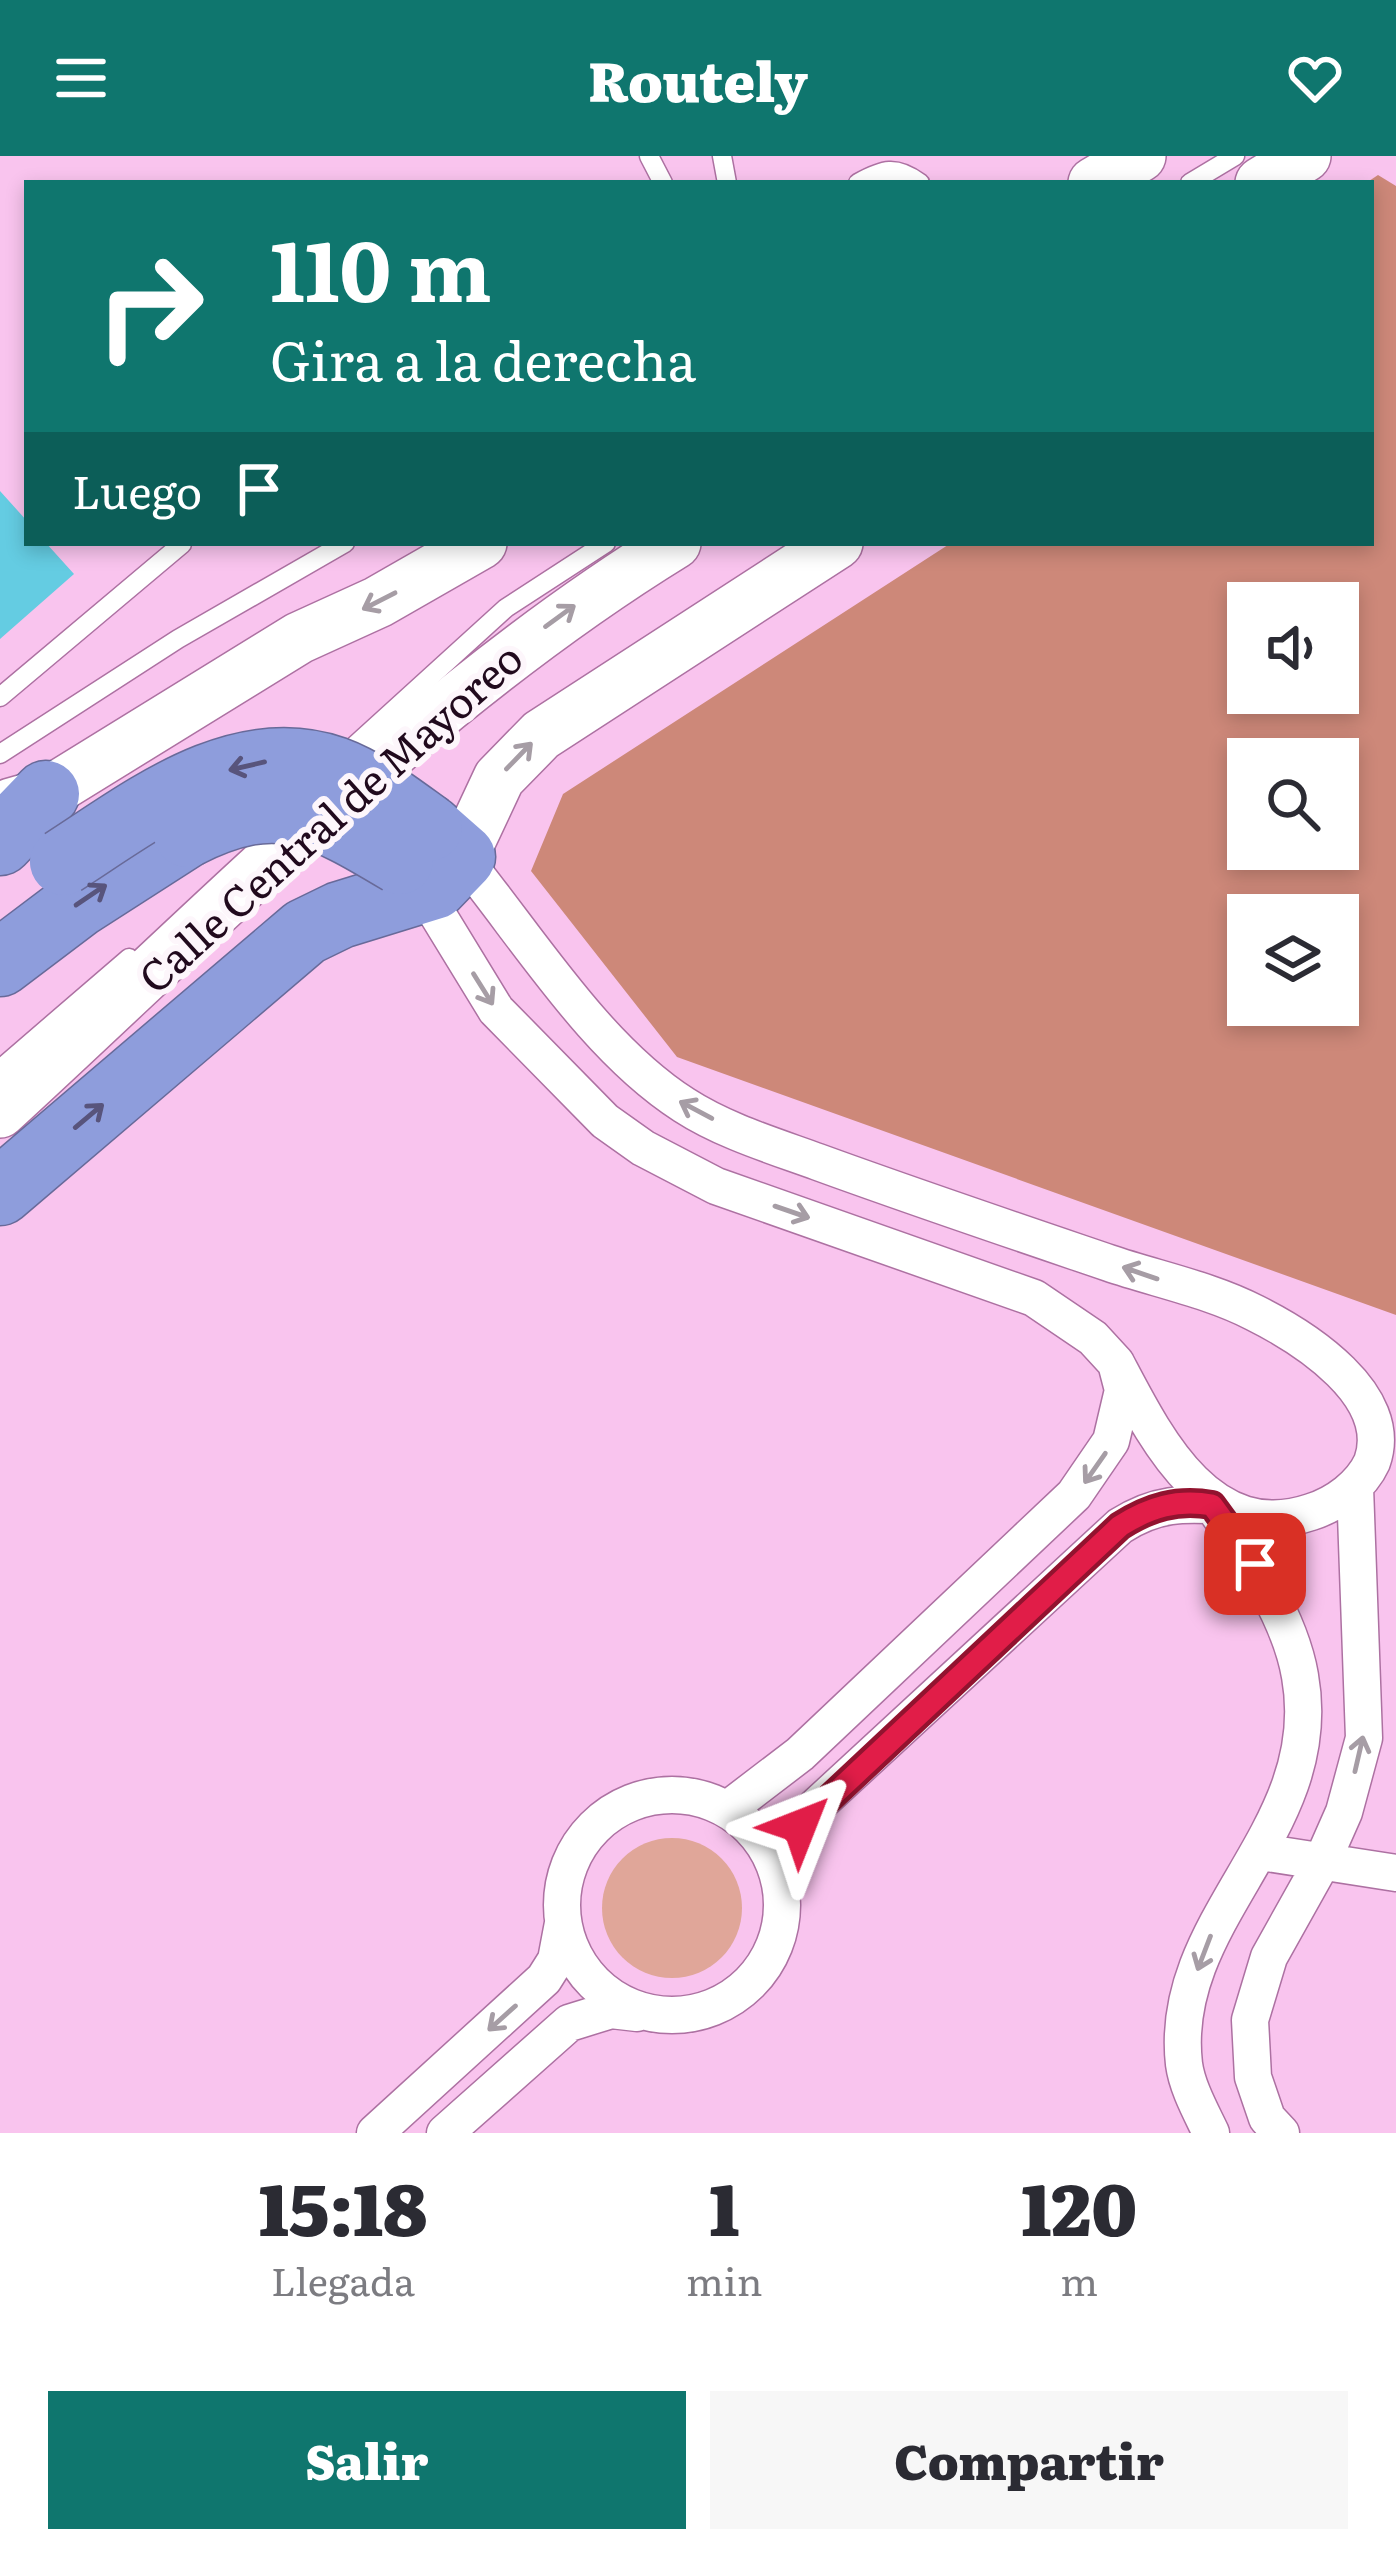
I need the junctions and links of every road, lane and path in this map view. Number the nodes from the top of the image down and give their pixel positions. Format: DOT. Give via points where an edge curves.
graph roads {
  1 [pos="1140,156"];
  2 [pos="1235,156"];
  3 [pos="1305,156"];
  4 [pos="863,180"];
  5 [pos="916,180"];
  6 [pos="1099,180"];
  7 [pos="1195,180"];
  8 [pos="1266,180"];
  9 [pos="180,546"];
  10 [pos="340,546"];
  11 [pos="476,546"];
  12 [pos="601,546"];
  13 [pos="670,546"];
  14 [pos="832,546"];
  15 [pos="0,697"];
  16 [pos="316,783"];
  17 [pos="15,785"];
  18 [pos="301,799"];
  19 [pos="270,831"];
  20 [pos="0,842"];
  21 [pos="254,848"];
  22 [pos="428,859"];
  23 [pos="210,863"];
  24 [pos="0,880"];
  25 [pos="136,952"];
  26 [pos="0,963"];
  27 [pos="0,1069"];
  28 [pos="0,1112"];
  29 [pos="0,1192"];
  30 [pos="1116,1363"];
  31 [pos="1355,1487"];
  32 [pos="1220,1506"];
  33 [pos="728,1809"];
  34 [pos="1261,1852"];
  35 [pos="1322,1864"];
  36 [pos="1396,1873"];
  37 [pos="780,1882"];
  38 [pos="563,1923"];
  39 [pos="653,2014"];
  40 [pos="375,2133"];
  41 [pos="445,2133"];
  42 [pos="1211,2133"];
  43 [pos="1280,2133"];
  1 -- 6 [label="main road"];
  2 -- 7 [label="lane"];
  3 -- 8 [label="main road"];
  4 -- 5 [label="lane" via="903,170"];
  9 -- 15 [label="lane"];
  10 -- 17 [label="lane" via="178,639"];
  11 -- 17 [label="main road, one-way"];
  12 -- 16 [label="lane" via="506,608"];
  28 -- 13 [label="main road, Calle Central de Mayoreo, one-way" via="403,742 562,614"];
  22 -- 14 [label="main road, one-way" via="541,735"];
  17 -- 20 [label="highway"];
  18 -- 19 [label="lane"];
  21 -- 23 [label="lane"];
  22 -- 23 [label="highway, bridge" via="290,808 245,811"];
  22 -- 24 [label="highway, one-way, bridge" via="350,776 273,760 199,781 63,862"];
  29 -- 22 [label="highway, one-way" via="304,932"];
  22 -- 30 [label="street, one-way" via="507,1023 605,1121 716,1186 1034,1298 1093,1337"];
  31 -- 22 [label="street, one-way" via="1374,1460 1377,1426 1367,1397 1313,1346 1251,1310 931,1203 687,1107 638,1070 537,955"];
  26 -- 23 [label="highway, one-way" via="77,904"];
  25 -- 27 [label="lane"];
  30 -- 32 [label="street" via="1161,1448"];
  30 -- 33 [label="street, one-way" via="1123,1390 1112,1441 1074,1496 800,1754"];
  31 -- 32 [label="street" via="1294,1516"];
  35 -- 31 [label="street, one-way" via="1364,1738"];
  32 -- 34 [label="street" via="1255,1564 1300,1673 1304,1726 1284,1809"];
  32 -- 37 [label="street" via="1175,1503 1120,1526 809,1813"];
  33 -- 37 [label="street" via="752,1828"];
  33 -- 38 [label="street" via="695,1796 625,1804 595,1825 574,1854 562,1888"];
  34 -- 35 [label="street"];
  34 -- 42 [label="street, one-way" via="1214,1927 1184,2019 1184,2067"];
  35 -- 36 [label="street"];
  35 -- 43 [label="street" via="1269,1957 1250,2020 1253,2077"];
  37 -- 39 [label="street" via="771,1952 751,1981 689,2014"];
  38 -- 39 [label="street" via="573,1956 594,1983 621,2004"];
  38 -- 40 [label="street, one-way" via="544,1978"];
  39 -- 41 [label="street" via="611,2010 569,2023"];
}
